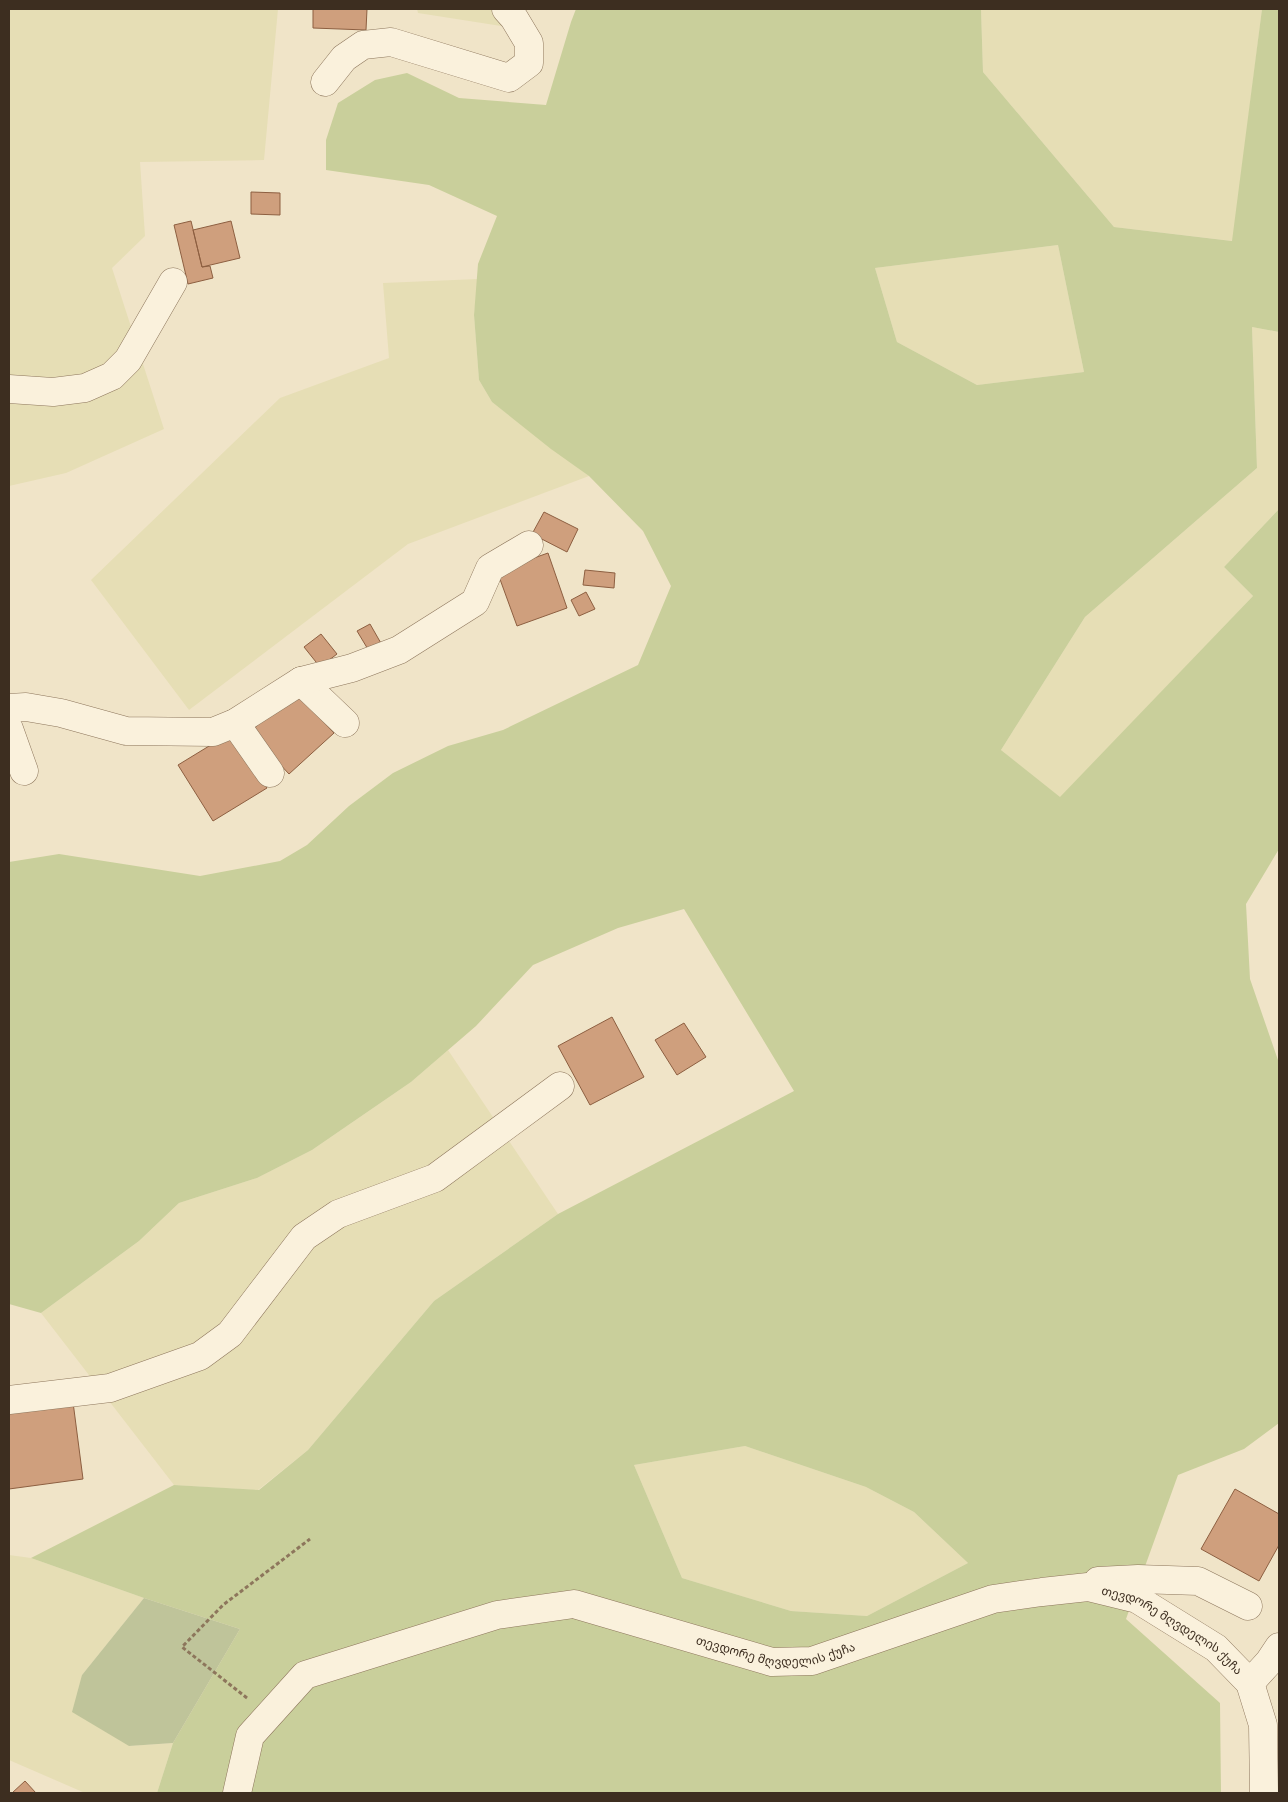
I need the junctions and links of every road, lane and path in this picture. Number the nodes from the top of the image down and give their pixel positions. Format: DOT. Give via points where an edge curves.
graph roads {
  1 [pos="506,9"];
  2 [pos="325,82"];
  3 [pos="173,282"];
  4 [pos="9,389"];
  5 [pos="529,546"];
  6 [pos="301,681"];
  7 [pos="9,708"];
  8 [pos="235,722"];
  9 [pos="345,723"];
  10 [pos="9,729"];
  11 [pos="24,771"];
  12 [pos="270,773"];
  13 [pos="560,1086"];
  14 [pos="9,1400"];
  15 [pos="310,1539"];
  16 [pos="1042,1592"];
  17 [pos="1248,1606"];
  18 [pos="1276,1659"];
  19 [pos="1250,1683"];
  20 [pos="269,1715"];
  21 [pos="237,1793"];
  22 [pos="1264,1793"];
  1 -- 2 [label="street" via="529,43 529,63 509,78 391,42 363,44 344,58"];
  3 -- 4 [label="street" via="128,360 112,376 85,388 53,392"];
  5 -- 6 [label="street" via="490,568 475,602 399,650 352,668"];
  6 -- 8 [label="street"];
  6 -- 9 [label="street"];
  7 -- 8 [label="street" via="61,713 126,731 213,732"];
  8 -- 12 [label="street"];
  10 -- 11 [label="street"];
  13 -- 14 [label="street" via="435,1178 338,1214 304,1237 230,1334 200,1356 110,1388"];
  15 -- 20 [label="path" via="223,1605 182,1648"];
  16 -- 17 [label="street" via="1088,1581 1198,1581"];
  16 -- 19 [label="street, თევდორე მღვდელის ქუჩა" via="1088,1588 1137,1599 1216,1648"];
  16 -- 20 [label="street, თევდორე მღვდელის ქუჩა" via="993,1599 812,1661 772,1662 574,1604 497,1615 305,1675"];
  18 -- 19 [label="street"];
  19 -- 22 [label="street, თევდორე მღვდელის ქუჩა" via="1263,1725"];
  20 -- 21 [label="street, თევდორე მღვდელის ქუჩა" via="250,1736"];
}
